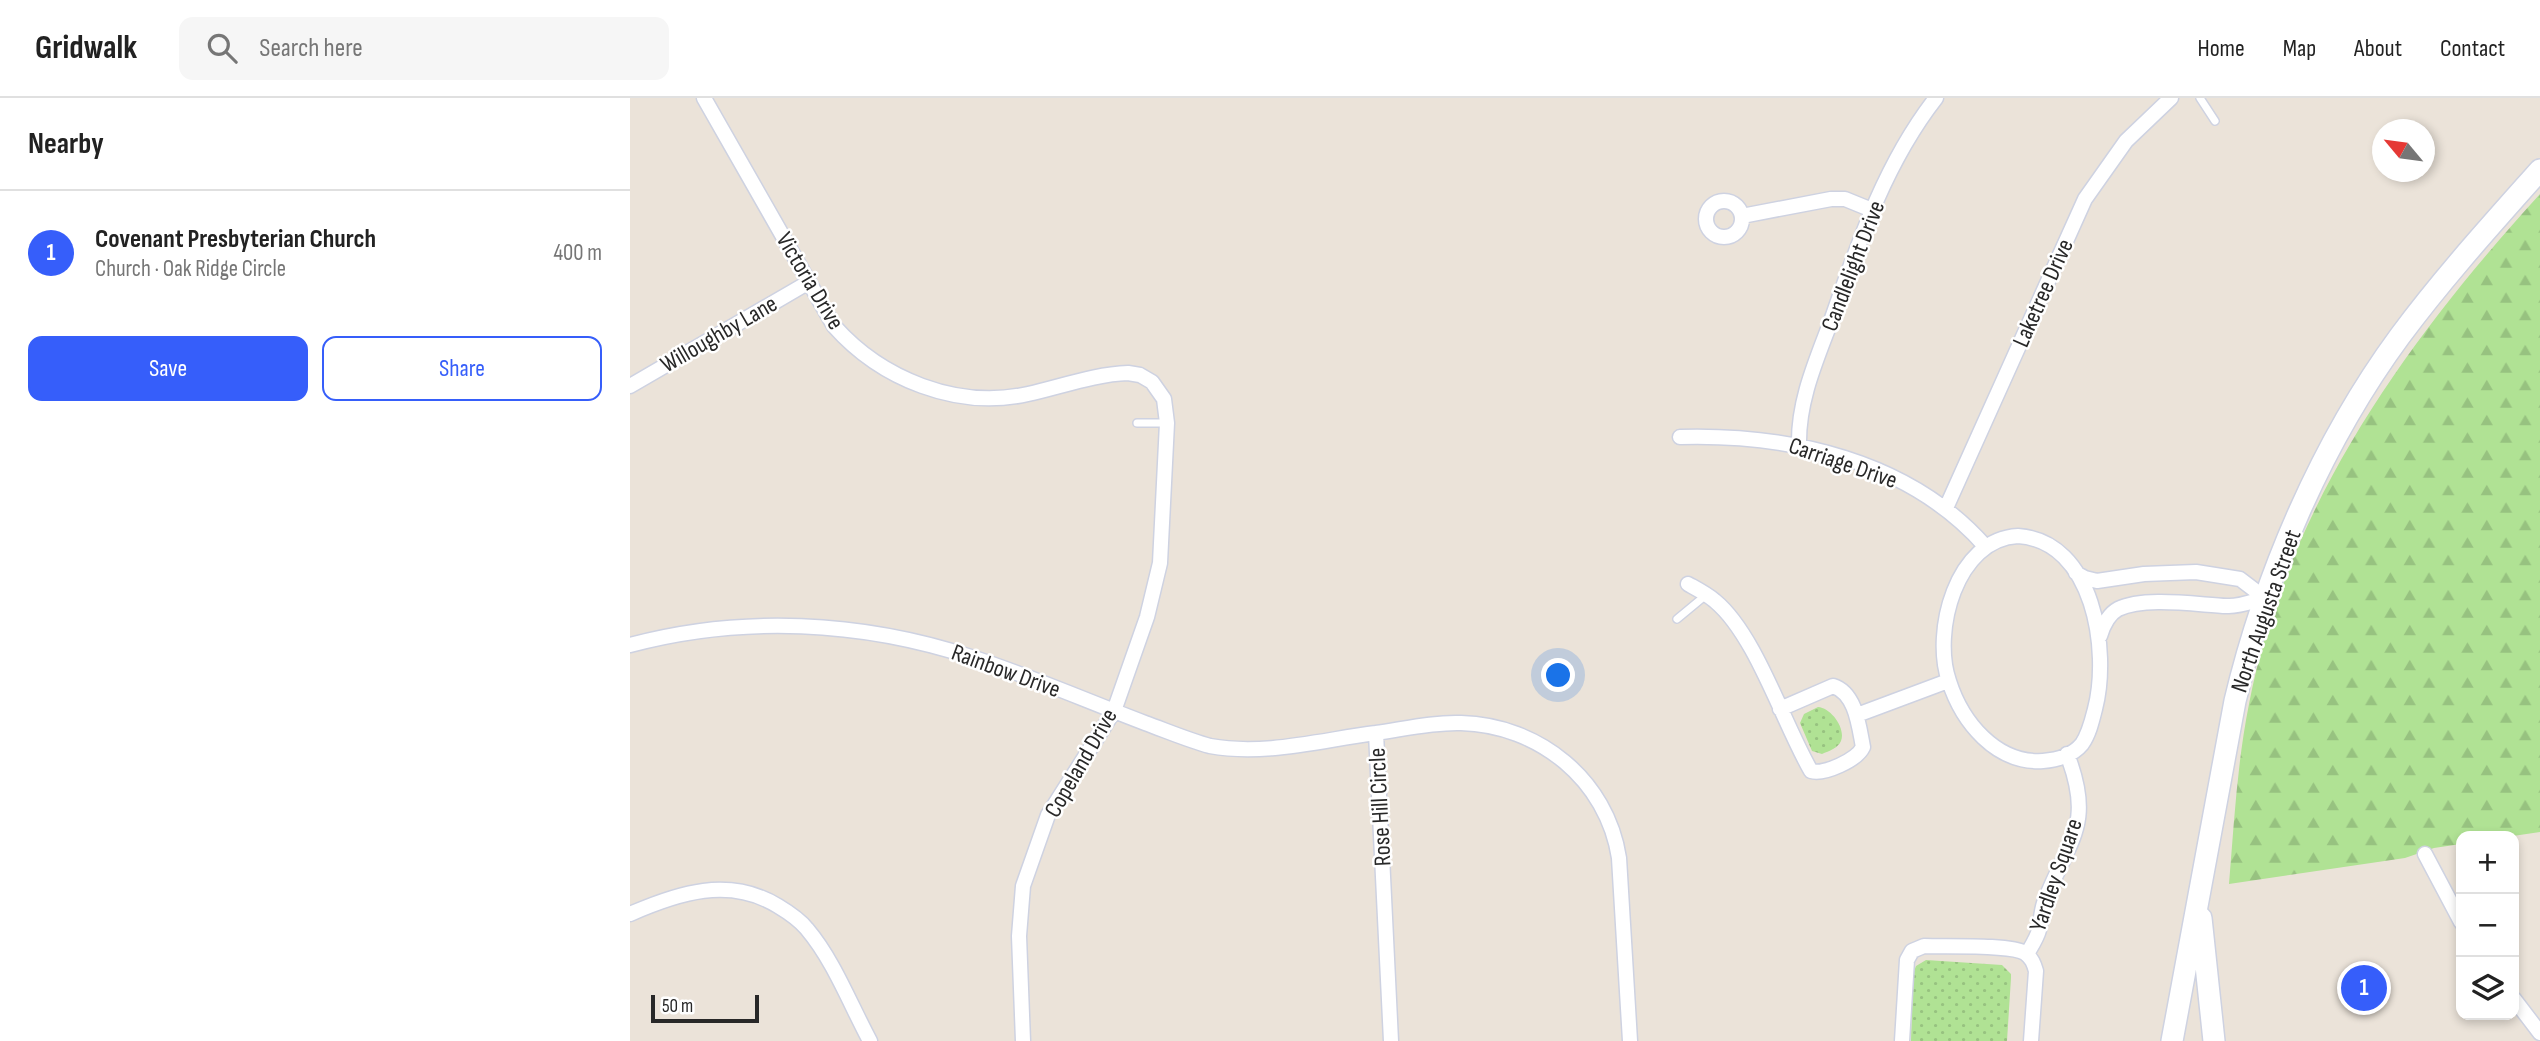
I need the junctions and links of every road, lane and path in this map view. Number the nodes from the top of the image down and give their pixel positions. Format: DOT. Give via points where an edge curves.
graph roads {
  1 [pos="704,98"];
  2 [pos="2171,98"];
  3 [pos="2200,98"];
  4 [pos="1929,100"];
  5 [pos="2216,121"];
  6 [pos="2540,170"];
  7 [pos="1872,209"];
  8 [pos="1742,216"];
  9 [pos="809,282"];
  10 [pos="630,386"];
  11 [pos="1137,423"];
  12 [pos="1167,423"];
  13 [pos="1680,437"];
  14 [pos="1799,445"];
  15 [pos="1165,488"];
  16 [pos="1946,508"];
  17 [pos="1985,547"];
  18 [pos="2075,572"];
  19 [pos="1688,584"];
  20 [pos="1706,595"];
  21 [pos="2265,598"];
  22 [pos="1677,619"];
  23 [pos="2100,636"];
  24 [pos="630,645"];
  25 [pos="1948,681"];
  26 [pos="1780,709"];
  27 [pos="1114,711"];
  28 [pos="1857,715"];
  29 [pos="1376,733"];
  30 [pos="2067,754"];
  31 [pos="2425,854"];
  32 [pos="2199,898"];
  33 [pos="2456,913"];
  34 [pos="630,914"];
  35 [pos="2027,954"];
  36 [pos="2519,1006"];
  37 [pos="2540,1033"];
  38 [pos="870,1041"];
  39 [pos="1023,1041"];
  40 [pos="1391,1041"];
  41 [pos="1630,1041"];
  42 [pos="1902,1041"];
  43 [pos="2031,1041"];
  44 [pos="2172,1041"];
  45 [pos="2214,1041"];
  1 -- 9 [label="street, Victoria Drive"];
  2 -- 16 [label="street, Laketree Drive" via="2126,141 2085,199"];
  3 -- 5 [label="lane"];
  4 -- 7 [label="street, Candlelight Drive"];
  6 -- 21 [label="main road, North Augusta Street" via="2426,303 2371,380 2295,523"];
  7 -- 8 [label="street" via="1831,199"];
  7 -- 14 [label="street, Candlelight Drive" via="1806,390"];
  9 -- 10 [label="street, Willoughby Lane"];
  9 -- 12 [label="street, Victoria Drive" via="834,326 852,345 910,381 964,396 998,398 1130,373 1148,379 1158,389"];
  11 -- 12 [label="lane"];
  12 -- 15 [label="street, Victoria Drive"];
  13 -- 14 [label="street, Carriage Drive"];
  14 -- 16 [label="street, Carriage Drive" via="1870,467"];
  15 -- 27 [label="street, Copeland Drive" via="1156,580"];
  16 -- 17 [label="street, Carriage Drive"];
  17 -- 18 [label="street" via="2012,536 2033,538 2056,551"];
  17 -- 25 [label="street" via="1965,570 1950,602 1944,636"];
  18 -- 21 [label="street" via="2097,581 2196,572 2240,579"];
  18 -- 23 [label="street"];
  19 -- 20 [label="street"];
  20 -- 22 [label="lane"];
  20 -- 26 [label="street" via="1744,637"];
  21 -- 23 [label="street" via="2230,607 2191,602 2127,607 2116,610"];
  21 -- 32 [label="main road, North Augusta Street" via="2235,701"];
  23 -- 30 [label="street" via="2100,674 2092,718 2082,743"];
  24 -- 27 [label="street, Rainbow Drive" via="689,631 785,626 854,630 972,657"];
  25 -- 28 [label="street"];
  25 -- 30 [label="street" via="1972,725 1995,748 2026,760 2052,760"];
  26 -- 28 [label="street" via="1833,686 1846,694"];
  26 -- 28 [label="street" via="1815,773 1859,755 1863,747"];
  27 -- 29 [label="street, Rainbow Drive" via="1191,741 1230,750"];
  27 -- 39 [label="street, Copeland Drive" via="1048,815 1023,886 1019,936"];
  29 -- 40 [label="street, Rose Hill Circle"];
  29 -- 41 [label="street, Rose Hill Circle" via="1453,723 1494,727 1552,752 1588,783 1605,810 1617,849"];
  30 -- 35 [label="street, Yardley Square" via="2077,783 2077,825"];
  31 -- 33 [label="street"];
  32 -- 44 [label="main road, North Augusta Street"];
  32 -- 45 [label="main road"];
  34 -- 38 [label="street" via="704,889 739,891 773,903 797,918 816,940"];
  35 -- 42 [label="street, Yardley Square" via="2005,949 1915,949 1907,960"];
  35 -- 43 [label="street, Yardley Square" via="2036,971"];
  36 -- 37 [label="street"];
}
